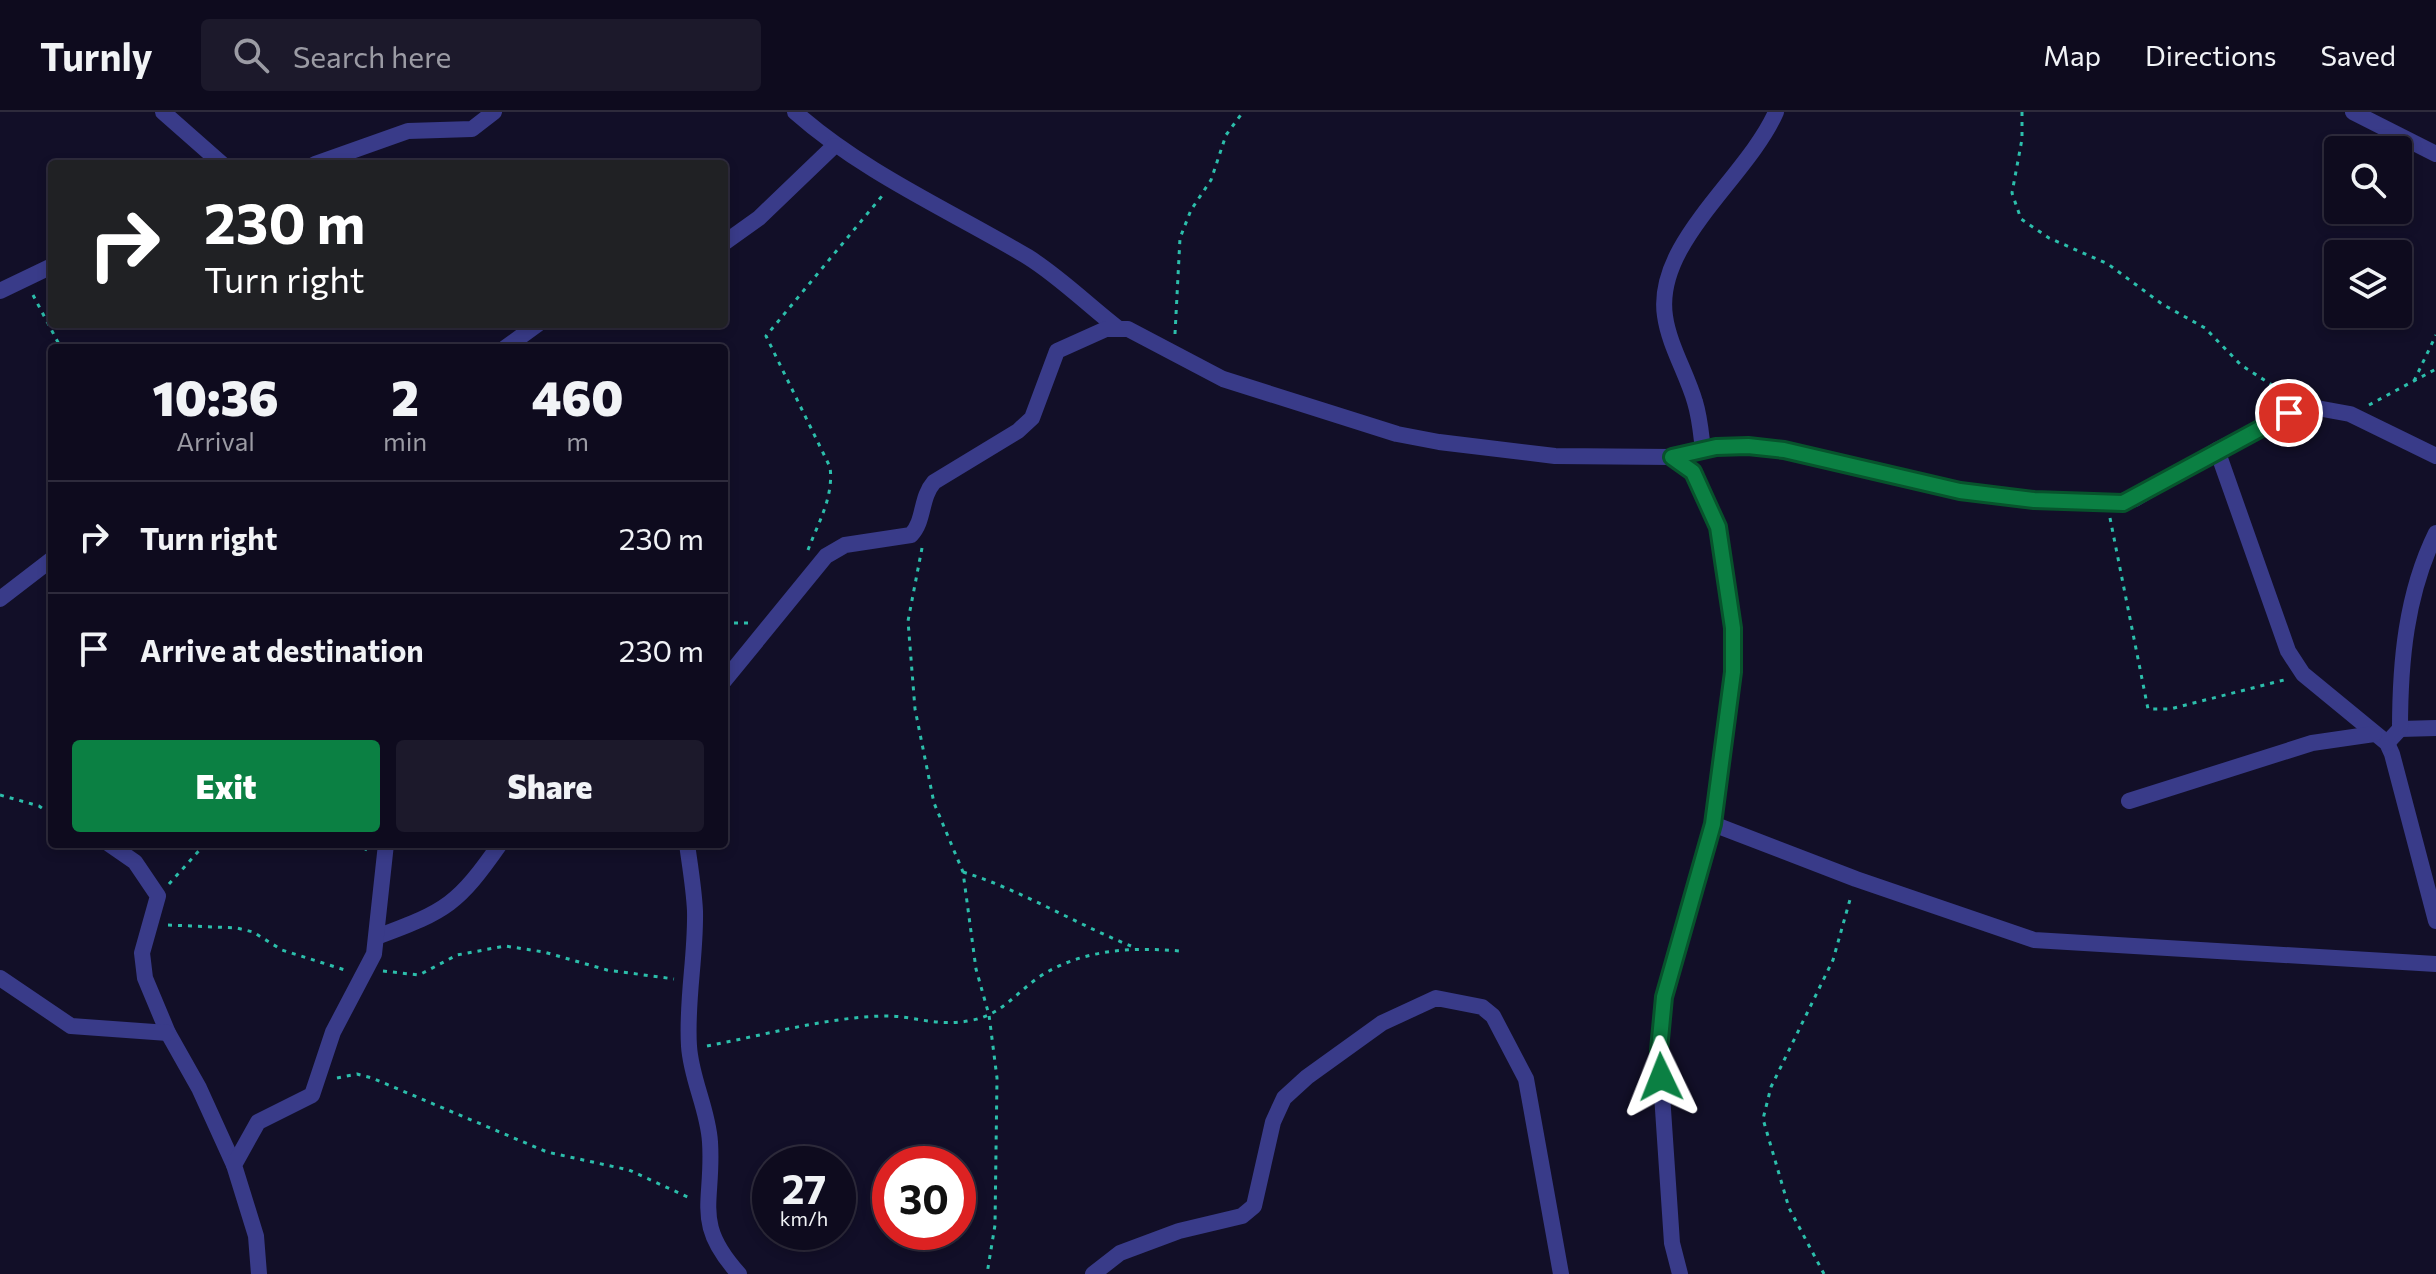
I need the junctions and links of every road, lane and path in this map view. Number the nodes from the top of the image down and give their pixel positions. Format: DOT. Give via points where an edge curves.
graph roads {
  1 [pos="163,112"];
  2 [pos="494,112"];
  3 [pos="795,112"];
  4 [pos="1243,112"];
  5 [pos="1776,112"];
  6 [pos="2022,112"];
  7 [pos="2353,112"];
  8 [pos="834,146"];
  9 [pos="2436,154"];
  10 [pos="217,160"];
  11 [pos="326,160"];
  12 [pos="894,180"];
  13 [pos="728,240"];
  14 [pos="48,268"];
  15 [pos="26,282"];
  16 [pos="0,291"];
  17 [pos="48,323"];
  18 [pos="532,328"];
  19 [pos="1119,329"];
  20 [pos="2436,335"];
  21 [pos="510,344"];
  22 [pos="1178,353"];
  23 [pos="2436,369"];
  24 [pos="2414,381"];
  25 [pos="2306,406"];
  26 [pos="2350,414"];
  27 [pos="1703,450"];
  28 [pos="2217,450"];
  29 [pos="2436,456"];
  30 [pos="1672,457"];
  31 [pos="2106,503"];
  32 [pos="2436,533"];
  33 [pos="922,547"];
  34 [pos="808,551"];
  35 [pos="48,562"];
  36 [pos="0,599"];
  37 [pos="2303,674"];
  38 [pos="728,676"];
  39 [pos="2436,728"];
  40 [pos="2400,729"];
  41 [pos="2380,738"];
  42 [pos="0,795"];
  43 [pos="2129,801"];
  44 [pos="48,812"];
  45 [pos="1713,824"];
  46 [pos="115,848"];
  47 [pos="201,848"];
  48 [pos="385,848"];
  49 [pos="497,848"];
  50 [pos="687,848"];
  51 [pos="963,872"];
  52 [pos="1856,879"];
  53 [pos="158,896"];
  54 [pos="2436,921"];
  55 [pos="149,923"];
  56 [pos="379,936"];
  57 [pos="1134,948"];
  58 [pos="1180,951"];
  59 [pos="2436,964"];
  60 [pos="366,972"];
  61 [pos="0,978"];
  62 [pos="691,981"];
  63 [pos="989,1015"];
  64 [pos="168,1033"];
  65 [pos="689,1050"];
  66 [pos="318,1083"];
  67 [pos="234,1165"];
  68 [pos="707,1207"];
  69 [pos="259,1274"];
  70 [pos="739,1274"];
  71 [pos="987,1274"];
  72 [pos="1093,1274"];
  73 [pos="1561,1274"];
  74 [pos="1680,1274"];
  75 [pos="1824,1274"];
  1 -- 10 [label="street"];
  2 -- 11 [label="street" via="472,129 408,131"];
  3 -- 8 [label="street"];
  4 -- 22 [label="path" via="1226,135 1211,180 1180,238 1174,324"];
  5 -- 27 [label="street" via="1675,254 1665,277 1665,316 1695,402"];
  6 -- 25 [label="path" via="2012,193 2021,219 2031,229 2108,264 2205,328 2241,365"];
  7 -- 9 [label="street"];
  8 -- 12 [label="street"];
  8 -- 13 [label="street" via="759,218"];
  12 -- 19 [label="street" via="1031,260"];
  12 -- 34 [label="path" via="766,336 830,467 823,513"];
  14 -- 15 [label="street"];
  15 -- 16 [label="street"];
  15 -- 17 [label="path"];
  18 -- 21 [label="street"];
  19 -- 22 [label="street"];
  19 -- 38 [label="street" via="1106,329 1057,351 1032,418 934,482 911,535 845,545 826,556"];
  20 -- 24 [label="path"];
  22 -- 30 [label="street" via="1223,379 1275,398 1425,440 1555,456"];
  23 -- 24 [label="path"];
  24 -- 26 [label="path"];
  25 -- 26 [label="street"];
  25 -- 28 [label="street"];
  26 -- 29 [label="street"];
  27 -- 30 [label="street"];
  27 -- 31 [label="street" via="1784,450 1960,491"];
  28 -- 31 [label="street" via="2135,499"];
  28 -- 37 [label="street" via="2283,640"];
  30 -- 45 [label="street" via="1693,472 1718,527 1733,628 1730,702"];
  31 -- 37 [label="path" via="2148,709 2183,706"];
  32 -- 40 [label="street" via="2414,590 2403,659"];
  33 -- 51 [label="path" via="908,621 915,709 934,803"];
  35 -- 36 [label="street"];
  37 -- 41 [label="street"];
  39 -- 40 [label="street"];
  40 -- 41 [label="street"];
  41 -- 43 [label="street" via="2312,743"];
  41 -- 54 [label="street" via="2416,835"];
  42 -- 44 [label="path"];
  45 -- 52 [label="street"];
  45 -- 74 [label="street" via="1664,997 1659,1050 1672,1243"];
  46 -- 53 [label="street" via="135,862"];
  47 -- 53 [label="path"];
  48 -- 56 [label="street"];
  49 -- 56 [label="street" via="457,899"];
  50 -- 62 [label="street" via="695,910"];
  51 -- 57 [label="path"];
  51 -- 63 [label="path" via="976,969"];
  52 -- 59 [label="street" via="2034,940"];
  52 -- 75 [label="path" via="1833,960 1771,1087 1763,1119 1789,1208"];
  53 -- 55 [label="street"];
  55 -- 60 [label="path" via="237,928 282,950"];
  55 -- 64 [label="street" via="142,965"];
  56 -- 60 [label="street"];
  57 -- 58 [label="path"];
  57 -- 63 [label="path" via="1059,965"];
  60 -- 62 [label="path" via="419,975 457,955 505,946 607,970"];
  60 -- 66 [label="street" via="333,1032"];
  61 -- 64 [label="street" via="71,1026"];
  62 -- 65 [label="street"];
  63 -- 65 [label="path" via="955,1022 886,1015 822,1022"];
  63 -- 71 [label="path" via="997,1078 995,1225"];
  64 -- 67 [label="street"];
  65 -- 68 [label="street" via="710,1142"];
  66 -- 67 [label="street" via="308,1100 258,1122"];
  66 -- 68 [label="path" via="348,1074 372,1078 547,1152 629,1170"];
  67 -- 69 [label="street" via="256,1236"];
  68 -- 70 [label="street" via="718,1251"];
  72 -- 73 [label="street" via="1120,1253 1242,1216 1254,1206 1273,1122 1284,1098 1382,1023 1436,998 1482,1007 1493,1016 1526,1079"];
}
